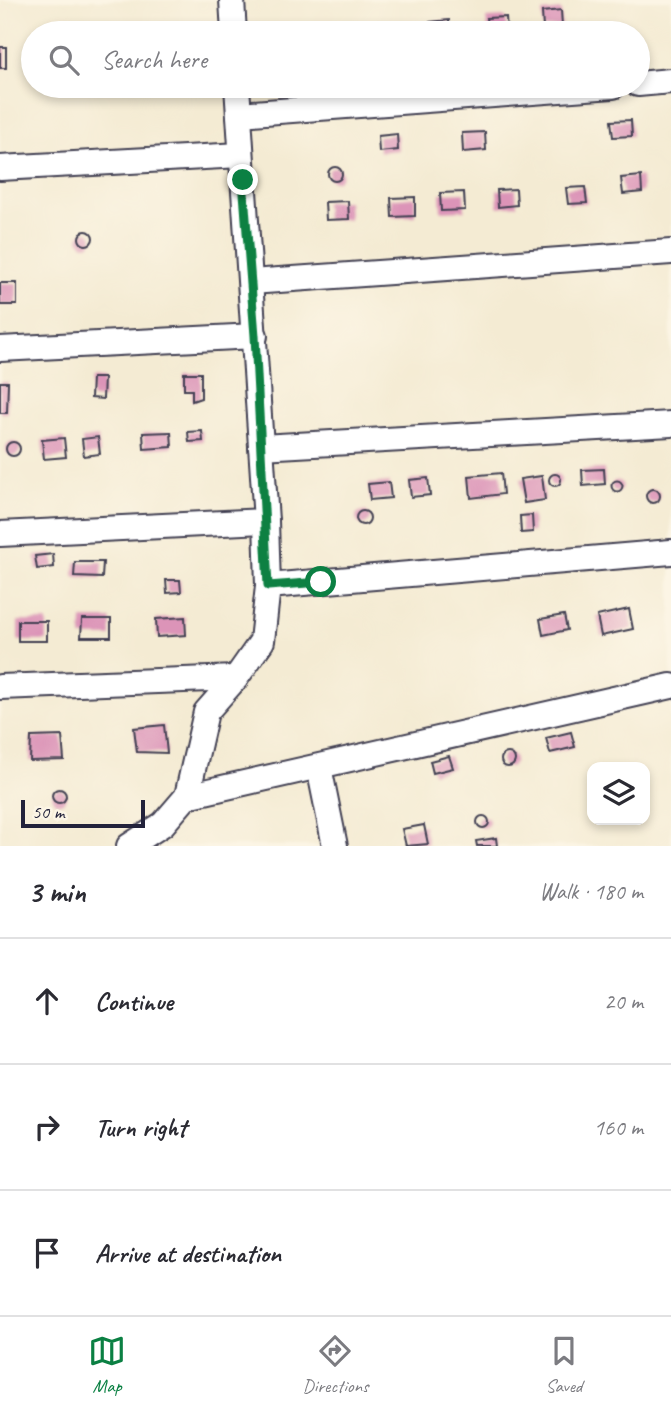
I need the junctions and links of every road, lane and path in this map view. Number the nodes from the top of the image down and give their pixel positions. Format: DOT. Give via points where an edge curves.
graph roads {
  1 [pos="232,0"];
  2 [pos="233,21"];
  3 [pos="671,81"];
  4 [pos="650,83"];
  5 [pos="238,98"];
  6 [pos="452,98"];
  7 [pos="239,114"];
  8 [pos="241,155"];
  9 [pos="0,168"];
  10 [pos="671,252"];
  11 [pos="251,282"];
  12 [pos="255,336"];
  13 [pos="0,349"];
  14 [pos="671,424"];
  15 [pos="261,447"];
  16 [pos="266,521"];
  17 [pos="0,534"];
  18 [pos="671,552"];
  19 [pos="268,586"];
  20 [pos="236,678"];
  21 [pos="671,686"];
  22 [pos="0,688"];
  23 [pos="319,767"];
  24 [pos="187,796"];
  25 [pos="129,846"];
  26 [pos="335,846"];
  1 -- 2 [label="street"];
  3 -- 4 [label="street"];
  5 -- 7 [label="street"];
  6 -- 7 [label="street"];
  7 -- 8 [label="street"];
  8 -- 9 [label="street"];
  8 -- 11 [label="street"];
  10 -- 11 [label="street"];
  11 -- 12 [label="street"];
  12 -- 13 [label="street"];
  12 -- 15 [label="street"];
  14 -- 15 [label="street"];
  15 -- 16 [label="street"];
  16 -- 17 [label="street"];
  16 -- 19 [label="street"];
  18 -- 19 [label="street"];
  19 -- 20 [label="street" via="262,641"];
  20 -- 22 [label="street"];
  20 -- 24 [label="street" via="206,712"];
  21 -- 23 [label="street"];
  23 -- 24 [label="street"];
  23 -- 26 [label="street"];
  24 -- 25 [label="street" via="163,824"];
}
